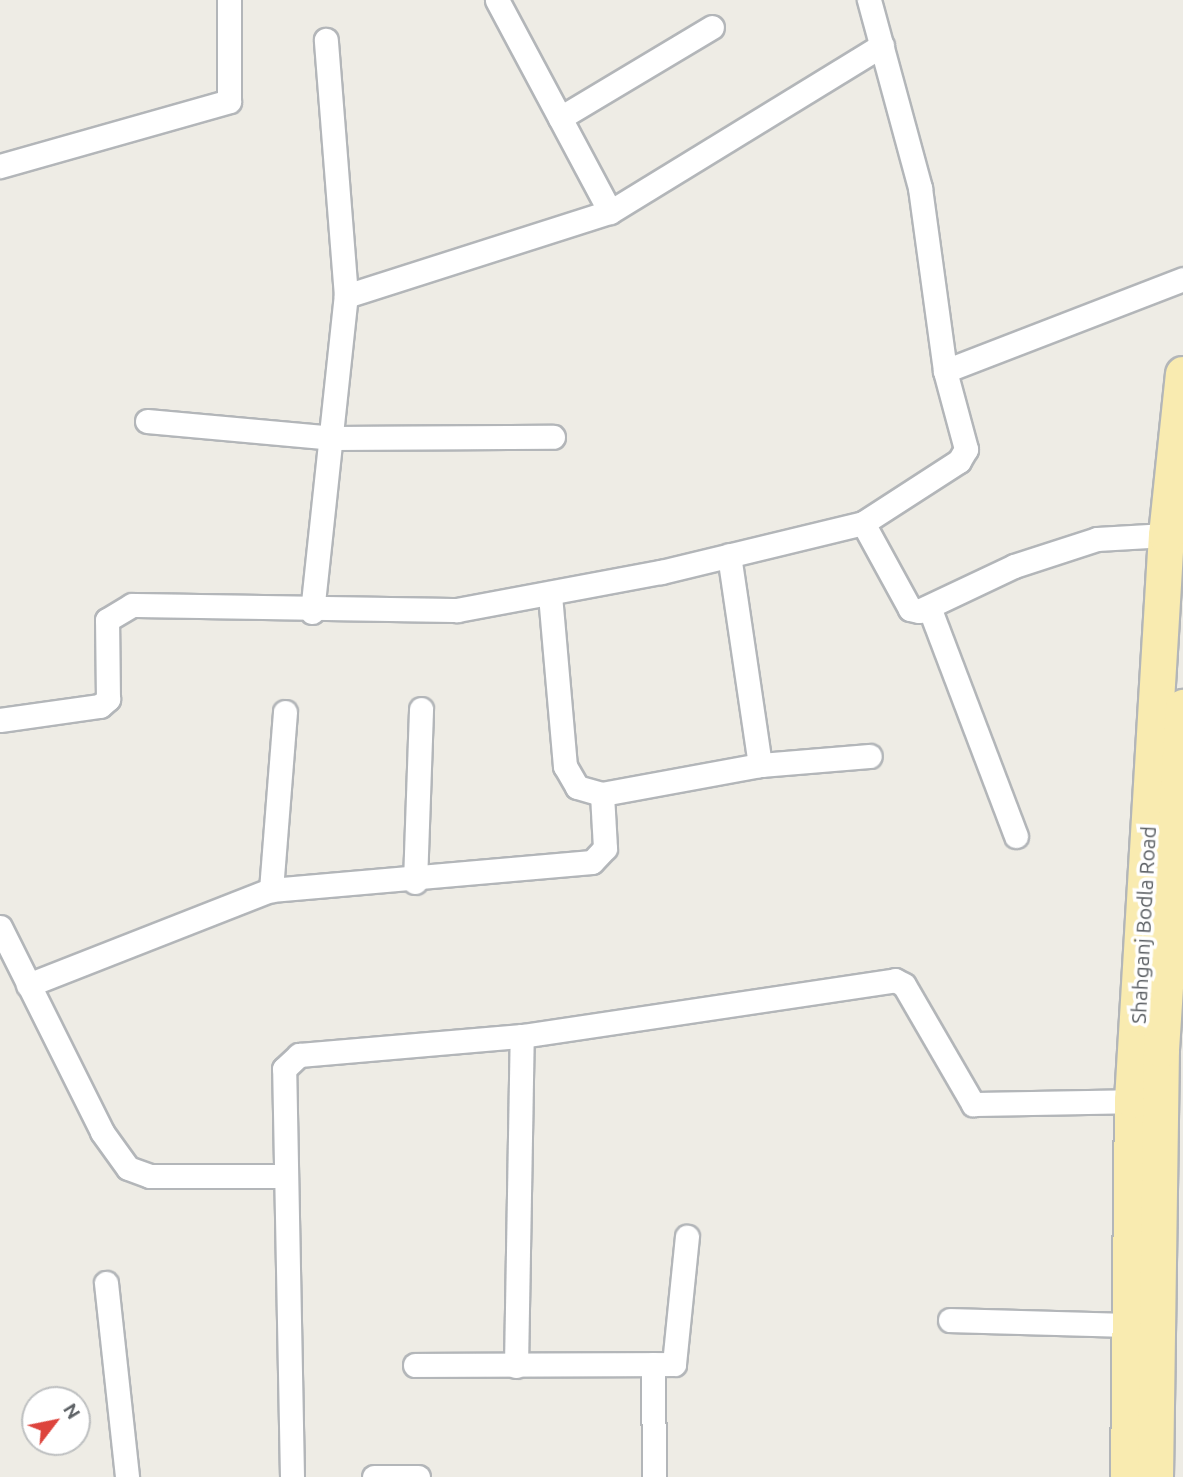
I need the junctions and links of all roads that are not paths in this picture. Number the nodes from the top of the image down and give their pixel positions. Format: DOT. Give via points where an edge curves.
graph roads {
  1 [pos="229,0"];
  2 [pos="497,0"];
  3 [pos="869,0"];
  4 [pos="712,27"];
  5 [pos="326,40"];
  6 [pos="882,46"];
  7 [pos="560,118"];
  8 [pos="0,166"];
  9 [pos="610,212"];
  10 [pos="1183,279"];
  11 [pos="346,296"];
  12 [pos="946,371"];
  13 [pos="1183,374"];
  14 [pos="147,421"];
  15 [pos="553,437"];
  16 [pos="334,438"];
  17 [pos="863,523"];
  18 [pos="1166,535"];
  19 [pos="729,555"];
  20 [pos="550,595"];
  21 [pos="929,607"];
  22 [pos="312,612"];
  23 [pos="1183,707"];
  24 [pos="421,709"];
  25 [pos="285,712"];
  26 [pos="0,720"];
  27 [pos="870,756"];
  28 [pos="760,765"];
  29 [pos="602,794"];
  30 [pos="1016,836"];
  31 [pos="415,882"];
  32 [pos="271,890"];
  33 [pos="0,927"];
  34 [pos="28,985"];
  35 [pos="522,1036"];
  36 [pos="1146,1100"];
  37 [pos="1157,1137"];
  38 [pos="285,1176"];
  39 [pos="687,1237"];
  40 [pos="106,1283"];
  41 [pos="950,1320"];
  42 [pos="1126,1325"];
  43 [pos="653,1364"];
  44 [pos="415,1365"];
  45 [pos="516,1366"];
  46 [pos="1140,1390"];
  47 [pos="127,1477"];
  48 [pos="292,1477"];
  49 [pos="374,1477"];
  50 [pos="418,1477"];
  51 [pos="654,1477"];
  52 [pos="1128,1477"];
  53 [pos="1155,1477"];
  1 -- 8 [label="street" via="229,100"];
  2 -- 7 [label="street"];
  3 -- 6 [label="street"];
  4 -- 7 [label="street"];
  5 -- 11 [label="street"];
  6 -- 9 [label="street"];
  6 -- 12 [label="street" via="920,188"];
  7 -- 9 [label="street"];
  9 -- 11 [label="street"];
  10 -- 12 [label="street"];
  11 -- 16 [label="street"];
  12 -- 17 [label="street" via="964,457"];
  13 -- 18 [label="main road, Shahganj Bodla Road"];
  14 -- 16 [label="street"];
  15 -- 16 [label="street"];
  16 -- 22 [label="street"];
  17 -- 19 [label="street"];
  17 -- 21 [label="street" via="909,609"];
  18 -- 21 [label="street" via="1097,539 1014,566"];
  18 -- 36 [label="main road, Shahganj Bodla Road"];
  19 -- 20 [label="street"];
  19 -- 28 [label="street"];
  20 -- 22 [label="street" via="457,610"];
  20 -- 29 [label="street" via="565,766 577,786"];
  21 -- 30 [label="street"];
  22 -- 26 [label="street" via="116,609 104,632 108,699 86,713"];
  23 -- 36 [label="main road"];
  24 -- 31 [label="street"];
  25 -- 32 [label="street"];
  27 -- 28 [label="street"];
  28 -- 29 [label="street"];
  29 -- 31 [label="street" via="605,848 592,862"];
  31 -- 32 [label="street"];
  32 -- 34 [label="street"];
  33 -- 34 [label="street"];
  34 -- 38 [label="street" via="102,1132 128,1168 150,1176"];
  35 -- 36 [label="street" via="895,980 904,985 967,1102"];
  35 -- 38 [label="street" via="291,1058 284,1069"];
  35 -- 45 [label="street"];
  36 -- 37 [label="main road"];
  37 -- 42 [label="main road"];
  37 -- 46 [label="main road"];
  38 -- 48 [label="street"];
  39 -- 43 [label="street" via="674,1364"];
  40 -- 47 [label="street"];
  41 -- 42 [label="street"];
  42 -- 46 [label="main road"];
  43 -- 45 [label="street"];
  43 -- 51 [label="street"];
  44 -- 45 [label="street"];
  46 -- 52 [label="main road"];
  46 -- 53 [label="main road"];
  49 -- 50 [label="street"];
}
